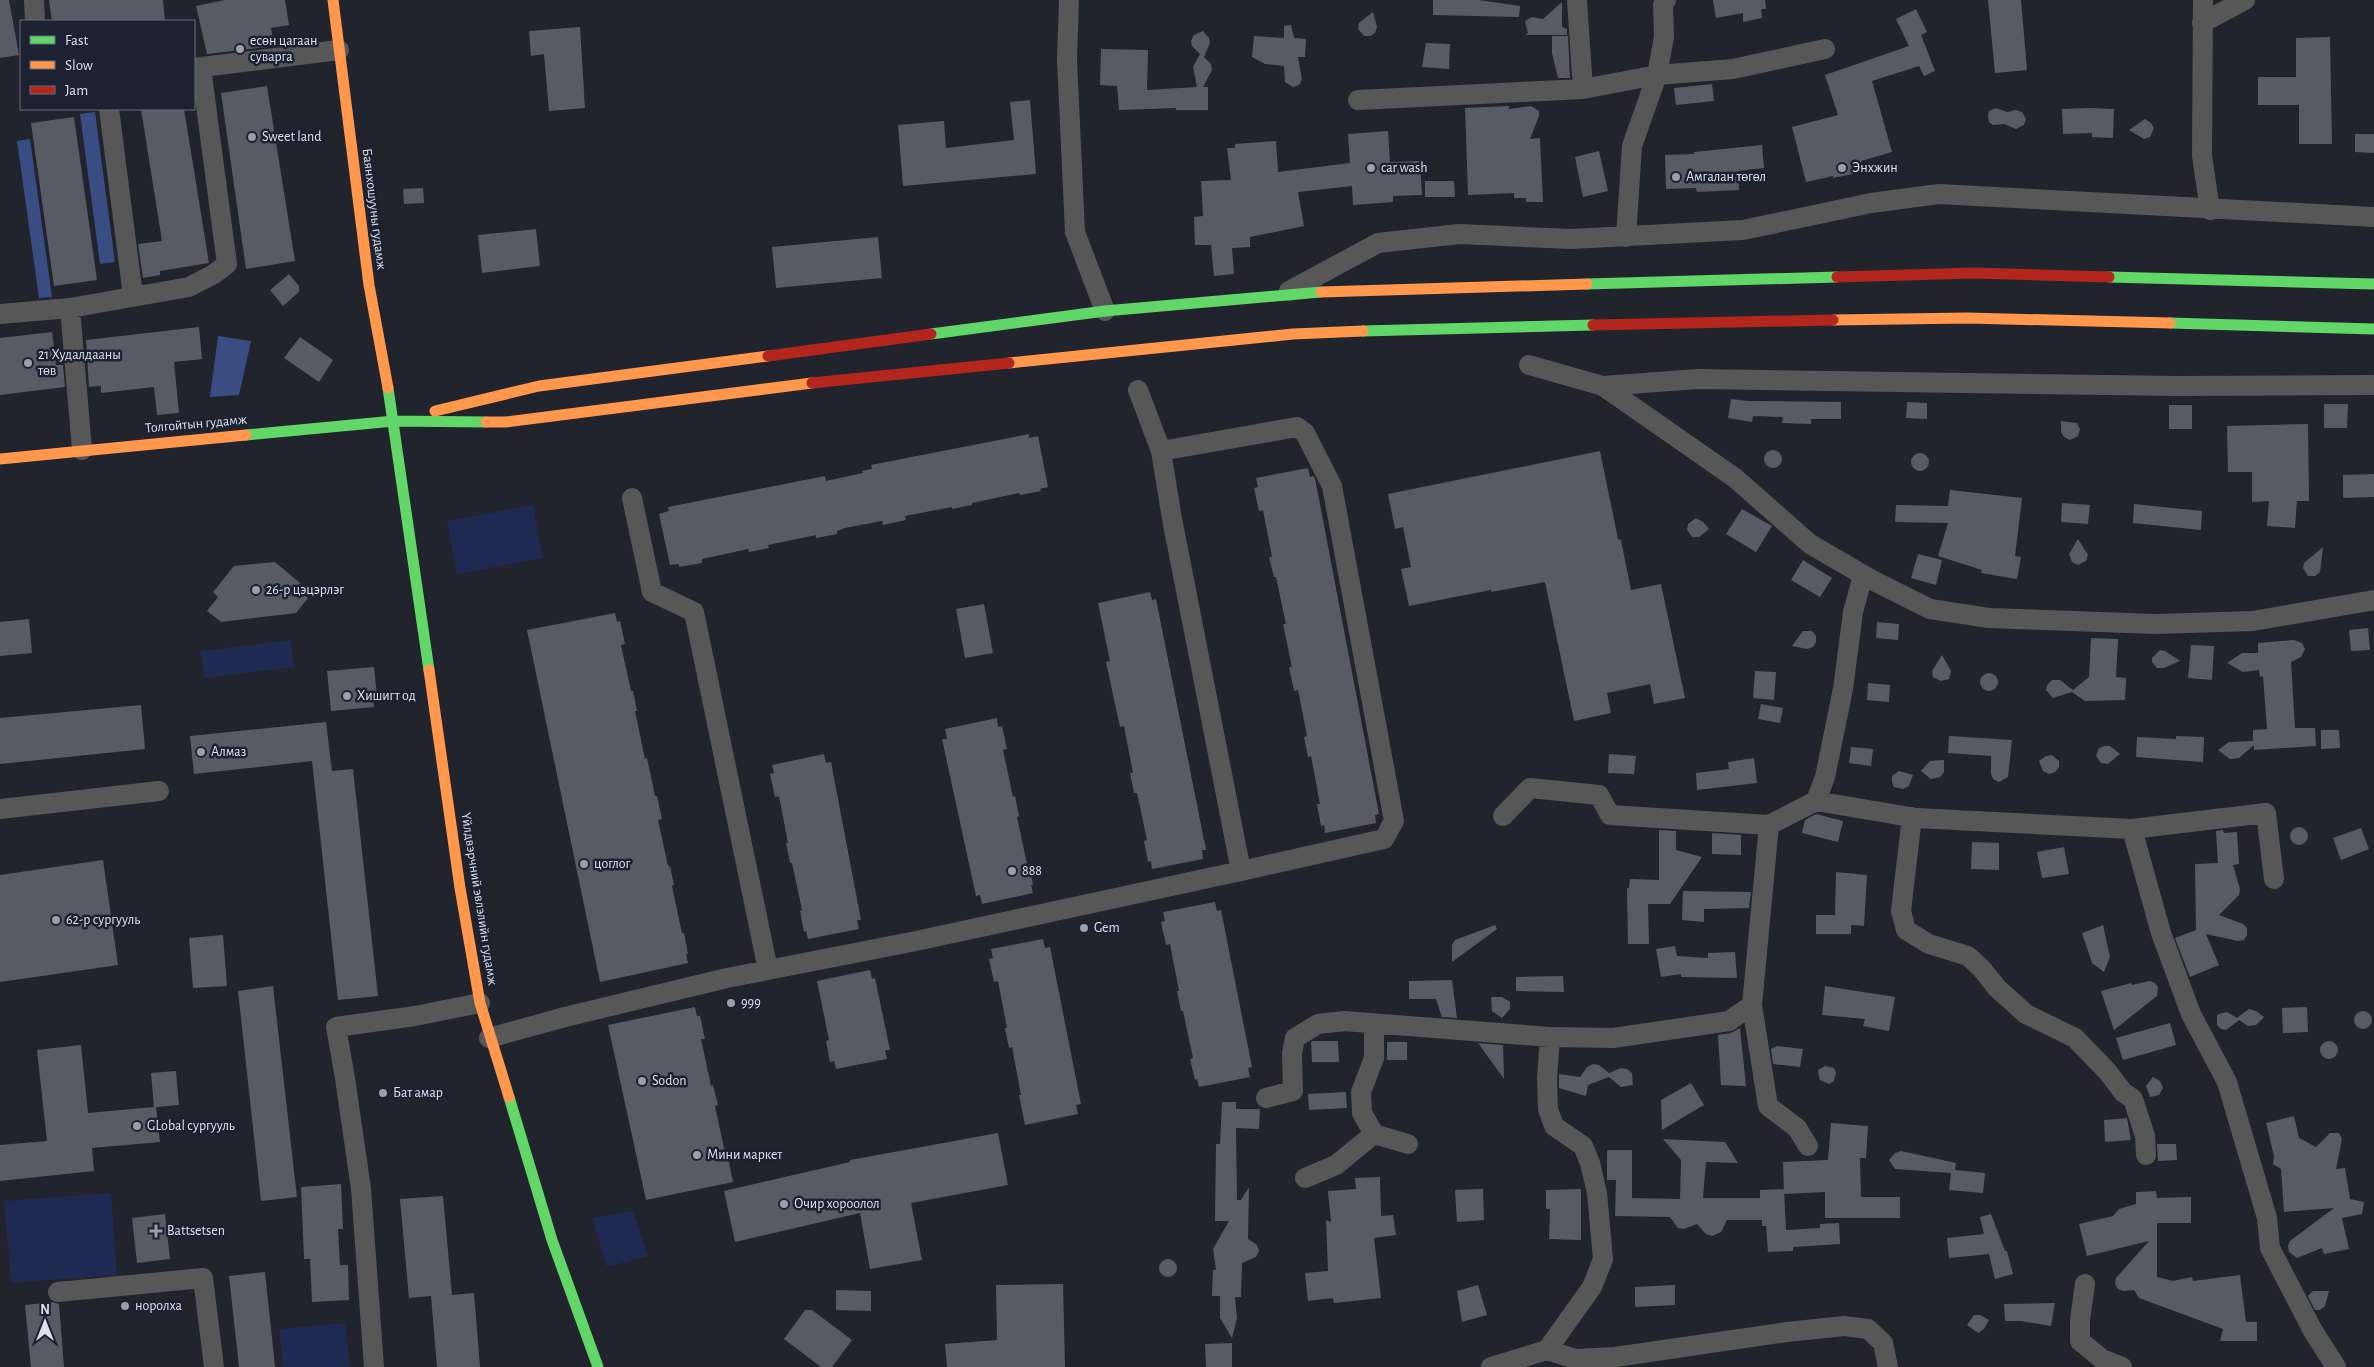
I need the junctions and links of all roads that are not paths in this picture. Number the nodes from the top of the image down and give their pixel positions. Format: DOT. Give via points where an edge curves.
graph roads {
  1 [pos="34,0"];
  2 [pos="332,0"];
  3 [pos="1069,0"];
  4 [pos="1577,0"];
  5 [pos="1666,0"];
  6 [pos="2203,0"];
  7 [pos="2245,0"];
  8 [pos="36,20"];
  9 [pos="2202,24"];
  10 [pos="1825,49"];
  11 [pos="339,50"];
  12 [pos="198,68"];
  13 [pos="1657,75"];
  14 [pos="1584,89"];
  15 [pos="1358,100"];
  16 [pos="109,110"];
  17 [pos="2210,210"];
  18 [pos="2374,217"];
  19 [pos="1626,237"];
  20 [pos="2374,284"];
  21 [pos="133,296"];
  22 [pos="1281,296"];
  23 [pos="70,308"];
  24 [pos="1105,311"];
  25 [pos="0,314"];
  26 [pos="2374,329"];
  27 [pos="1528,364"];
  28 [pos="2374,385"];
  29 [pos="1603,386"];
  30 [pos="1138,390"];
  31 [pos="394,421"];
  32 [pos="82,450"];
  33 [pos="1161,451"];
  34 [pos="0,459"];
  35 [pos="632,498"];
  36 [pos="1863,575"];
  37 [pos="2374,600"];
  38 [pos="159,792"];
  39 [pos="1816,801"];
  40 [pos="0,809"];
  41 [pos="1503,816"];
  42 [pos="1912,818"];
  43 [pos="1769,825"];
  44 [pos="2132,829"];
  45 [pos="1241,871"];
  46 [pos="2274,879"];
  47 [pos="768,970"];
  48 [pos="480,1003"];
  49 [pos="1752,1005"];
  50 [pos="1374,1025"];
  51 [pos="1550,1037"];
  52 [pos="489,1038"];
  53 [pos="1266,1098"];
  54 [pos="1374,1134"];
  55 [pos="1408,1144"];
  56 [pos="1808,1146"];
  57 [pos="2146,1155"];
  58 [pos="1305,1178"];
  59 [pos="2085,1284"];
  60 [pos="58,1292"];
  61 [pos="1547,1350"];
  62 [pos="214,1367"];
  63 [pos="374,1367"];
  64 [pos="598,1367"];
  65 [pos="1492,1367"];
  66 [pos="1888,1367"];
  67 [pos="2122,1367"];
  68 [pos="2336,1367"];
  1 -- 8 [label="street"];
  2 -- 11 [label="main road, Баянхошууны гудамж"];
  3 -- 24 [label="street" via="1067,60 1076,232"];
  4 -- 14 [label="street"];
  5 -- 13 [label="street"];
  6 -- 9 [label="street"];
  7 -- 9 [label="street"];
  9 -- 17 [label="street" via="2202,156"];
  10 -- 13 [label="street" via="1733,69"];
  11 -- 12 [label="street"];
  11 -- 31 [label="main road, Баянхошууны гудамж" via="369,285"];
  12 -- 21 [label="street" via="227,264 189,287"];
  13 -- 14 [label="street"];
  13 -- 19 [label="street" via="1632,146"];
  14 -- 15 [label="street"];
  16 -- 21 [label="street"];
  17 -- 18 [label="street"];
  17 -- 19 [label="street" via="1939,194 1871,203 1742,230"];
  19 -- 22 [label="street" via="1571,239 1459,234 1378,243"];
  20 -- 22 [label="main road" via="1974,273"];
  21 -- 23 [label="street"];
  22 -- 24 [label="main road"];
  23 -- 25 [label="street"];
  23 -- 32 [label="street"];
  24 -- 31 [label="main road" via="539,386"];
  26 -- 31 [label="main road" via="1967,318 1416,328 1190,344 836,380 506,422"];
  27 -- 29 [label="street"];
  28 -- 29 [label="street" via="2177,386 1698,379"];
  29 -- 36 [label="street" via="1736,478 1810,544"];
  30 -- 33 [label="street"];
  31 -- 32 [label="main road, Толгойтын гудамж"];
  31 -- 48 [label="main road, Үйлдвэрчний эвлэлийн гудамж" via="460,888"];
  32 -- 34 [label="main road, Толгойтын гудамж"];
  33 -- 45 [label="street"];
  33 -- 45 [label="street" via="1297,427 1305,433 1332,486 1394,821 1384,839"];
  35 -- 47 [label="street" via="652,592 694,612"];
  36 -- 37 [label="street" via="1930,609 1989,618 2155,624 2253,621"];
  36 -- 39 [label="street" via="1852,612 1843,689 1825,777"];
  38 -- 40 [label="street"];
  39 -- 42 [label="street"];
  39 -- 43 [label="street"];
  41 -- 43 [label="street" via="1530,788 1600,795 1610,815"];
  42 -- 44 [label="street"];
  42 -- 57 [label="street" via="1901,911 1906,930 1929,944 1968,956 2026,1014 2075,1038 2133,1099 2146,1136"];
  43 -- 49 [label="street"];
  44 -- 46 [label="street" via="2266,813"];
  44 -- 68 [label="street" via="2162,934 2191,1014 2227,1082 2266,1218 2270,1248 2313,1331"];
  45 -- 47 [label="street"];
  47 -- 52 [label="street" via="565,1016"];
  48 -- 52 [label="main road, Үйлдвэрчний эвлэлийн гудамж"];
  48 -- 63 [label="street" via="336,1027 360,1189"];
  49 -- 51 [label="street" via="1729,1021 1613,1038"];
  49 -- 56 [label="street" via="1768,1106 1797,1128"];
  50 -- 51 [label="street"];
  50 -- 53 [label="street" via="1344,1021 1318,1024 1295,1038 1293,1090"];
  50 -- 54 [label="street" via="1374,1058 1361,1092 1362,1113"];
  51 -- 61 [label="street" via="1548,1110 1554,1126 1583,1146 1590,1163 1597,1193 1603,1260 1592,1287"];
  52 -- 64 [label="main road, Үйлдвэрчний эвлэлийн гудамж" via="552,1240"];
  54 -- 55 [label="street"];
  54 -- 58 [label="street" via="1336,1165"];
  59 -- 67 [label="street" via="2080,1341 2102,1359"];
  60 -- 62 [label="street" via="203,1278"];
  61 -- 65 [label="street"];
  61 -- 66 [label="street" via="1576,1359 1615,1357 1844,1326 1868,1329 1883,1343"];
}
